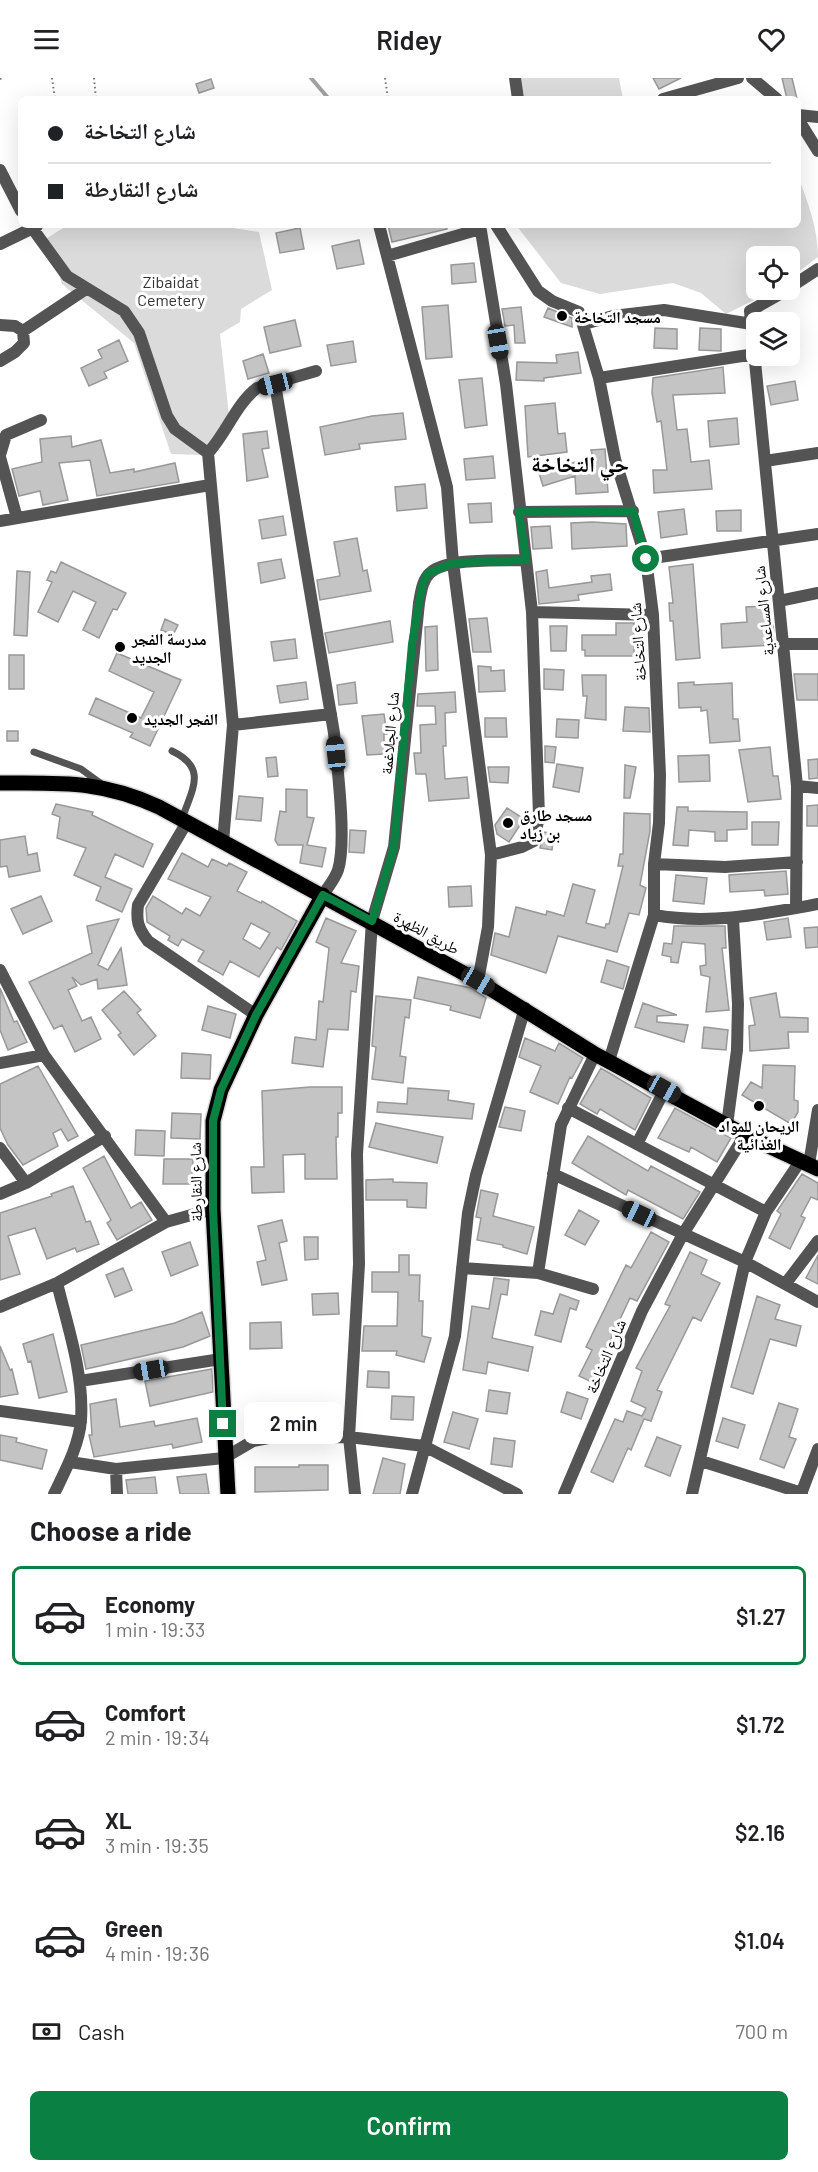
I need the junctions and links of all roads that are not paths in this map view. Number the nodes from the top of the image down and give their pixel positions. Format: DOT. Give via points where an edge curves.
graph roads {
  1 [pos="515,78"];
  2 [pos="738,78"];
  3 [pos="753,78"];
  4 [pos="518,96"];
  5 [pos="674,96"];
  6 [pos="774,96"];
  7 [pos="801,117"];
  8 [pos="818,117"];
  9 [pos="801,122"];
  10 [pos="818,152"];
  11 [pos="0,170"];
  12 [pos="18,206"];
  13 [pos="29,228"];
  14 [pos="34,228"];
  15 [pos="380,228"];
  16 [pos="477,228"];
  17 [pos="480,228"];
  18 [pos="498,228"];
  19 [pos="0,244"];
  20 [pos="387,256"];
  21 [pos="818,269"];
  22 [pos="800,281"];
  23 [pos="86,289"];
  24 [pos="774,300"];
  25 [pos="759,312"];
  26 [pos="746,318"];
  27 [pos="585,324"];
  28 [pos="0,326"];
  29 [pos="23,331"];
  30 [pos="746,355"];
  31 [pos="0,361"];
  32 [pos="755,366"];
  33 [pos="316,371"];
  34 [pos="599,378"];
  35 [pos="275,384"];
  36 [pos="41,420"];
  37 [pos="208,453"];
  38 [pos="818,453"];
  39 [pos="0,456"];
  40 [pos="765,461"];
  41 [pos="210,485"];
  42 [pos="633,511"];
  43 [pos="519,512"];
  44 [pos="17,518"];
  45 [pos="0,521"];
  46 [pos="818,534"];
  47 [pos="773,540"];
  48 [pos="646,559"];
  49 [pos="526,560"];
  50 [pos="453,563"];
  51 [pos="818,593"];
  52 [pos="779,601"];
  53 [pos="532,612"];
  54 [pos="653,615"];
  55 [pos="783,644"];
  56 [pos="818,644"];
  57 [pos="331,714"];
  58 [pos="233,725"];
  59 [pos="172,751"];
  60 [pos="34,752"];
  61 [pos="0,783"];
  62 [pos="797,786"];
  63 [pos="105,787"];
  64 [pos="818,788"];
  65 [pos="184,821"];
  66 [pos="223,842"];
  67 [pos="490,855"];
  68 [pos="797,862"];
  69 [pos="654,864"];
  70 [pos="323,895"];
  71 [pos="818,904"];
  72 [pos="796,908"];
  73 [pos="654,915"];
  74 [pos="733,919"];
  75 [pos="372,921"];
  76 [pos="1,973"];
  77 [pos="478,981"];
  78 [pos="525,1008"];
  79 [pos="256,1015"];
  80 [pos="44,1055"];
  81 [pos="602,1058"];
  82 [pos="0,1063"];
  83 [pos="664,1089"];
  84 [pos="568,1108"];
  85 [pos="818,1110"];
  86 [pos="727,1125"];
  87 [pos="746,1135"];
  88 [pos="105,1136"];
  89 [pos="637,1144"];
  90 [pos="0,1148"];
  91 [pos="810,1164"];
  92 [pos="553,1173"];
  93 [pos="26,1183"];
  94 [pos="715,1185"];
  95 [pos="0,1194"];
  96 [pos="213,1209"];
  97 [pos="766,1212"];
  98 [pos="166,1222"];
  99 [pos="683,1234"];
  100 [pos="818,1241"];
  101 [pos="745,1263"];
  102 [pos="462,1268"];
  103 [pos="538,1273"];
  104 [pos="57,1283"];
  105 [pos="786,1283"];
  106 [pos="593,1289"];
  107 [pos="818,1302"];
  108 [pos="0,1307"];
  109 [pos="221,1359"];
  110 [pos="80,1381"];
  111 [pos="0,1411"];
  112 [pos="81,1422"];
  113 [pos="349,1437"];
  114 [pos="424,1446"];
  115 [pos="818,1449"];
  116 [pos="224,1458"];
  117 [pos="701,1461"];
  118 [pos="70,1462"];
  119 [pos="116,1469"];
  120 [pos="54,1494"];
  121 [pos="117,1494"];
  122 [pos="228,1494"];
  123 [pos="356,1494"];
  124 [pos="412,1494"];
  125 [pos="516,1494"];
  126 [pos="564,1494"];
  127 [pos="692,1494"];
  128 [pos="801,1494"];
  1 -- 4 [label="street"];
  2 -- 5 [label="street"];
  3 -- 6 [label="street"];
  7 -- 8 [label="street"];
  9 -- 10 [label="street"];
  11 -- 12 [label="street"];
  13 -- 19 [label="street"];
  14 -- 23 [label="street" via="67,276"];
  15 -- 20 [label="street"];
  16 -- 20 [label="street"];
  17 -- 43 [label="street" via="506,384"];
  18 -- 27 [label="street" via="538,291 579,312"];
  20 -- 50 [label="street" via="447,487"];
  21 -- 22 [label="street"];
  23 -- 29 [label="street"];
  23 -- 37 [label="street" via="124,311 139,333 167,416 175,429"];
  24 -- 25 [label="street"];
  26 -- 27 [label="street" via="664,310"];
  27 -- 34 [label="street, شارع التخاخة"];
  28 -- 29 [label="street" via="15,326"];
  29 -- 31 [label="street" via="24,343"];
  30 -- 34 [label="street"];
  32 -- 40 [label="street, شارع المساعدية"];
  33 -- 35 [label="street"];
  34 -- 42 [label="street, شارع التخاخة" via="615,459"];
  35 -- 37 [label="street" via="249,394"];
  35 -- 57 [label="street"];
  36 -- 39 [label="street" via="6,435"];
  37 -- 41 [label="street"];
  38 -- 40 [label="street"];
  39 -- 44 [label="street"];
  40 -- 47 [label="street, شارع المساعدية"];
  41 -- 44 [label="street"];
  41 -- 58 [label="street"];
  42 -- 43 [label="street"];
  42 -- 48 [label="street, شارع التخاخة"];
  43 -- 49 [label="street"];
  44 -- 45 [label="street"];
  46 -- 47 [label="street"];
  47 -- 48 [label="street"];
  47 -- 52 [label="street, شارع المساعدية"];
  48 -- 54 [label="street, شارع التخاخة"];
  49 -- 50 [label="street"];
  49 -- 53 [label="street"];
  50 -- 67 [label="street"];
  50 -- 75 [label="street, شارع الجلاغمة" via="427,574 422,586 412,644 394,847"];
  51 -- 52 [label="street"];
  52 -- 55 [label="street, شارع المساعدية"];
  53 -- 54 [label="street"];
  53 -- 67 [label="street" via="538,831 534,841 522,847"];
  54 -- 69 [label="street, شارع التخاخة" via="660,775"];
  55 -- 56 [label="street"];
  55 -- 62 [label="street, شارع المساعدية"];
  57 -- 58 [label="street"];
  57 -- 70 [label="street" via="340,841 338,870"];
  58 -- 66 [label="street"];
  59 -- 65 [label="lane" via="187,758 193,768"];
  60 -- 63 [label="lane" via="81,769"];
  61 -- 63 [label="main road, طريق الظهرة"];
  62 -- 64 [label="street"];
  62 -- 68 [label="street, شارع المساعدية"];
  63 -- 65 [label="main road, طريق الظهرة" via="129,793"];
  65 -- 66 [label="main road, طريق الظهرة"];
  65 -- 79 [label="street" via="138,905 139,930 148,941"];
  66 -- 70 [label="main road, طريق الظهرة"];
  67 -- 77 [label="street" via="488,927"];
  68 -- 69 [label="street" via="725,867"];
  68 -- 72 [label="street, شارع المساعدية"];
  69 -- 73 [label="street, شارع التخاخة"];
  70 -- 75 [label="main road, طريق الظهرة"];
  70 -- 79 [label="main road, شارع النقارطة"];
  71 -- 72 [label="street"];
  72 -- 74 [label="street"];
  73 -- 74 [label="street"];
  73 -- 81 [label="street, شارع التخاخة"];
  74 -- 86 [label="street" via="737,1050"];
  75 -- 77 [label="main road, طريق الظهرة"];
  75 -- 113 [label="street, شارع الجلاغمة" via="357,1154 359,1263"];
  76 -- 80 [label="street"];
  77 -- 78 [label="main road, طريق الظهرة"];
  78 -- 81 [label="main road, طريق الظهرة"];
  78 -- 102 [label="street" via="476,1174"];
  79 -- 96 [label="main road, شارع النقارطة" via="216,1104"];
  80 -- 82 [label="street"];
  80 -- 88 [label="street"];
  81 -- 83 [label="main road, طريق الظهرة"];
  81 -- 84 [label="street, شارع التخاخة"];
  83 -- 86 [label="main road, طريق الظهرة"];
  83 -- 89 [label="street"];
  84 -- 89 [label="street"];
  84 -- 92 [label="street, شارع التخاخة" via="557,1142"];
  85 -- 91 [label="street"];
  86 -- 87 [label="main road, طريق الظهرة"];
  87 -- 91 [label="main road, طريق الظهرة"];
  87 -- 94 [label="street, شارع التخاخة"];
  88 -- 93 [label="street"];
  88 -- 98 [label="street"];
  89 -- 94 [label="street"];
  90 -- 93 [label="street"];
  91 -- 97 [label="street"];
  92 -- 99 [label="street"];
  92 -- 103 [label="street, شارع التخاخة"];
  93 -- 95 [label="street"];
  94 -- 97 [label="street"];
  94 -- 99 [label="street, شارع التخاخة"];
  96 -- 98 [label="street"];
  96 -- 109 [label="main road, شارع النقارطة"];
  97 -- 101 [label="street"];
  98 -- 104 [label="street"];
  99 -- 101 [label="street"];
  99 -- 126 [label="street, شارع التخاخة" via="642,1311"];
  100 -- 105 [label="street"];
  101 -- 105 [label="street"];
  101 -- 117 [label="street"];
  102 -- 103 [label="street"];
  102 -- 114 [label="street" via="455,1336"];
  103 -- 106 [label="street"];
  104 -- 108 [label="street"];
  104 -- 110 [label="street"];
  105 -- 107 [label="street"];
  109 -- 110 [label="street"];
  109 -- 116 [label="main road, شارع النقارطة"];
  110 -- 112 [label="street"];
  111 -- 112 [label="street"];
  112 -- 118 [label="street"];
  113 -- 114 [label="street"];
  113 -- 116 [label="street" via="268,1438 253,1441"];
  113 -- 123 [label="street, شارع الجلاغمة"];
  114 -- 124 [label="street"];
  114 -- 125 [label="street"];
  115 -- 128 [label="street"];
  116 -- 119 [label="street"];
  116 -- 122 [label="main road, شارع النقارطة"];
  117 -- 127 [label="street"];
  117 -- 128 [label="street"];
  118 -- 119 [label="street"];
  118 -- 120 [label="street"];
  119 -- 121 [label="street"];
}
